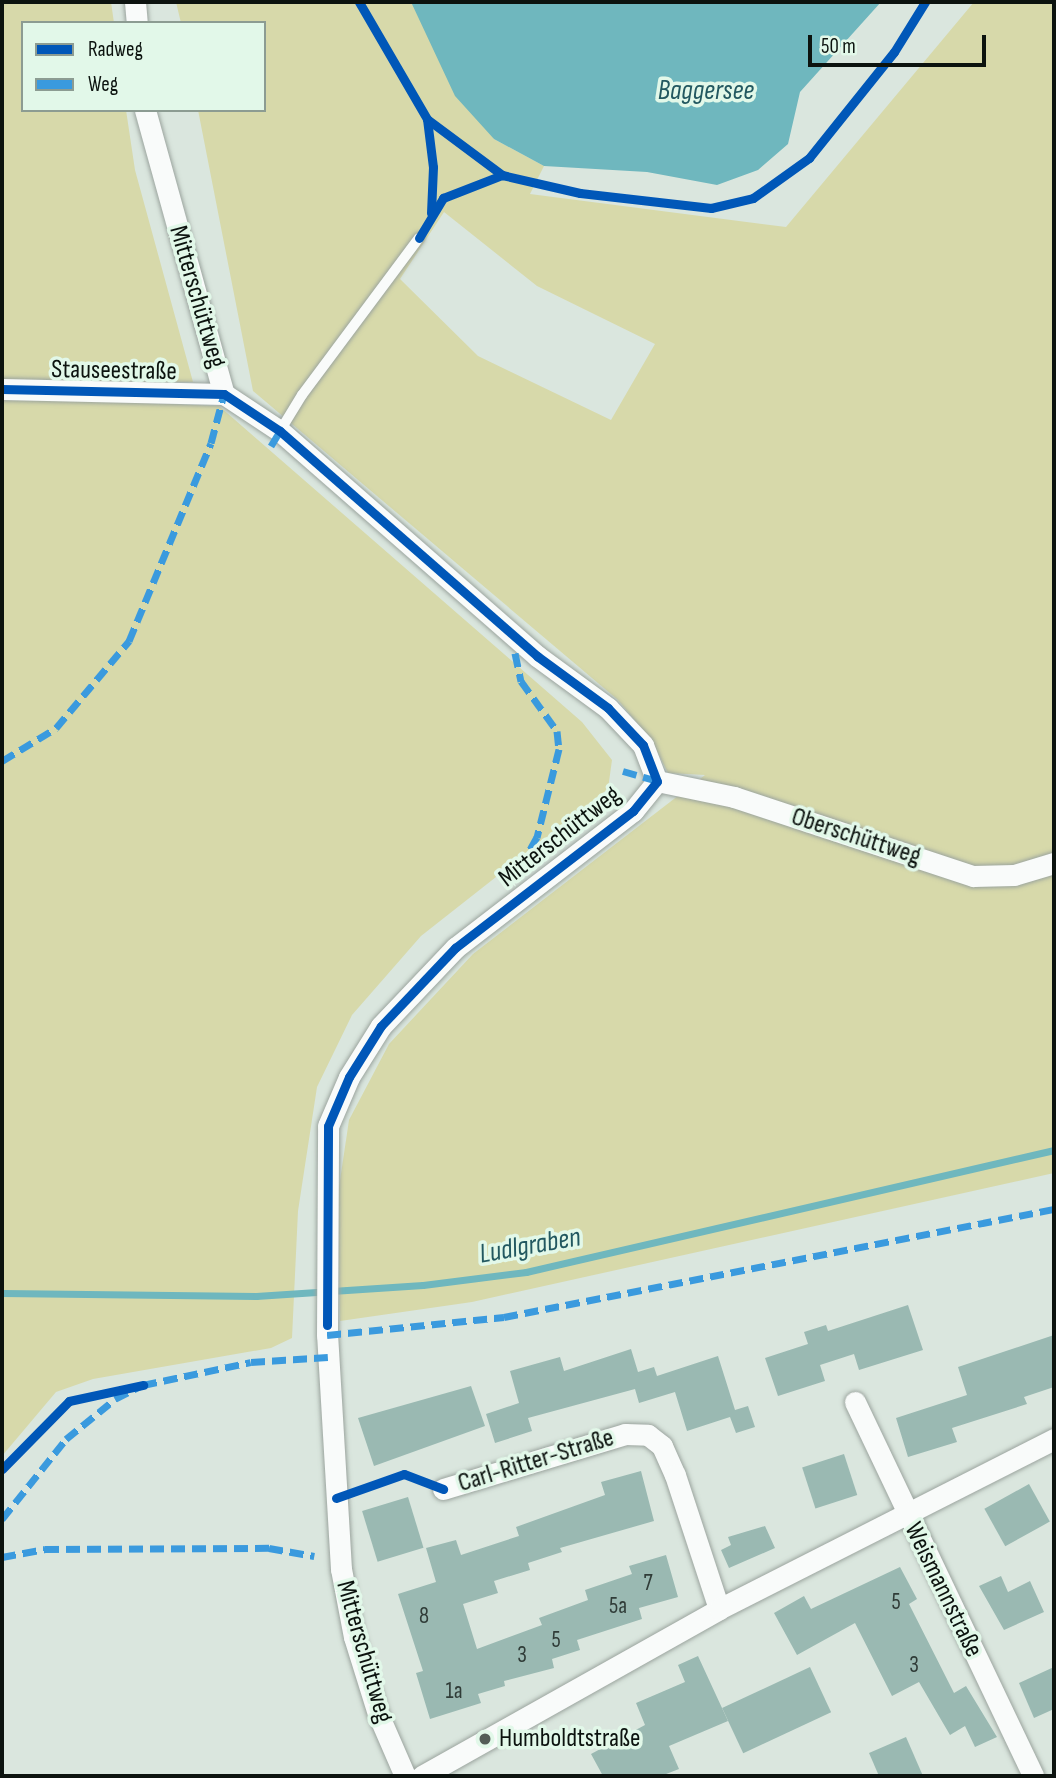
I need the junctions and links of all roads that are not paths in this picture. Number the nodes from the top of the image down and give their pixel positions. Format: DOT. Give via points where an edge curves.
graph roads {
  1 [pos="135,2"];
  2 [pos="137,21"];
  3 [pos="146,112"];
  4 [pos="419,238"];
  5 [pos="2,389"];
  6 [pos="224,394"];
  7 [pos="280,431"];
  8 [pos="657,781"];
  9 [pos="1054,863"];
  10 [pos="855,1402"];
  11 [pos="1054,1439"];
  12 [pos="443,1489"];
  13 [pos="905,1512"];
  14 [pos="719,1609"];
  15 [pos="405,1776"];
  16 [pos="422,1776"];
  17 [pos="1032,1776"];
  1 -- 2 [label="street"];
  3 -- 6 [label="street, Mitterschüttweg"];
  4 -- 7 [label="lane"];
  5 -- 6 [label="street, Stauseestraße"];
  6 -- 7 [label="street, Mitterschüttweg"];
  7 -- 8 [label="street, Mitterschüttweg" via="537,656 608,708 643,745"];
  8 -- 9 [label="street, Oberschüttweg" via="734,797 973,876 1014,874"];
  8 -- 15 [label="street, Mitterschüttweg" via="633,811 455,948 381,1026 349,1077 328,1126 327,1325 341,1569 366,1675"];
  10 -- 13 [label="street, Weismannstraße"];
  11 -- 13 [label="street"];
  12 -- 14 [label="street, Carl-Ritter-Straße" via="625,1434 648,1434 662,1446 675,1475"];
  13 -- 14 [label="street"];
  13 -- 17 [label="street, Weismannstraße"];
  14 -- 16 [label="street"];
}
